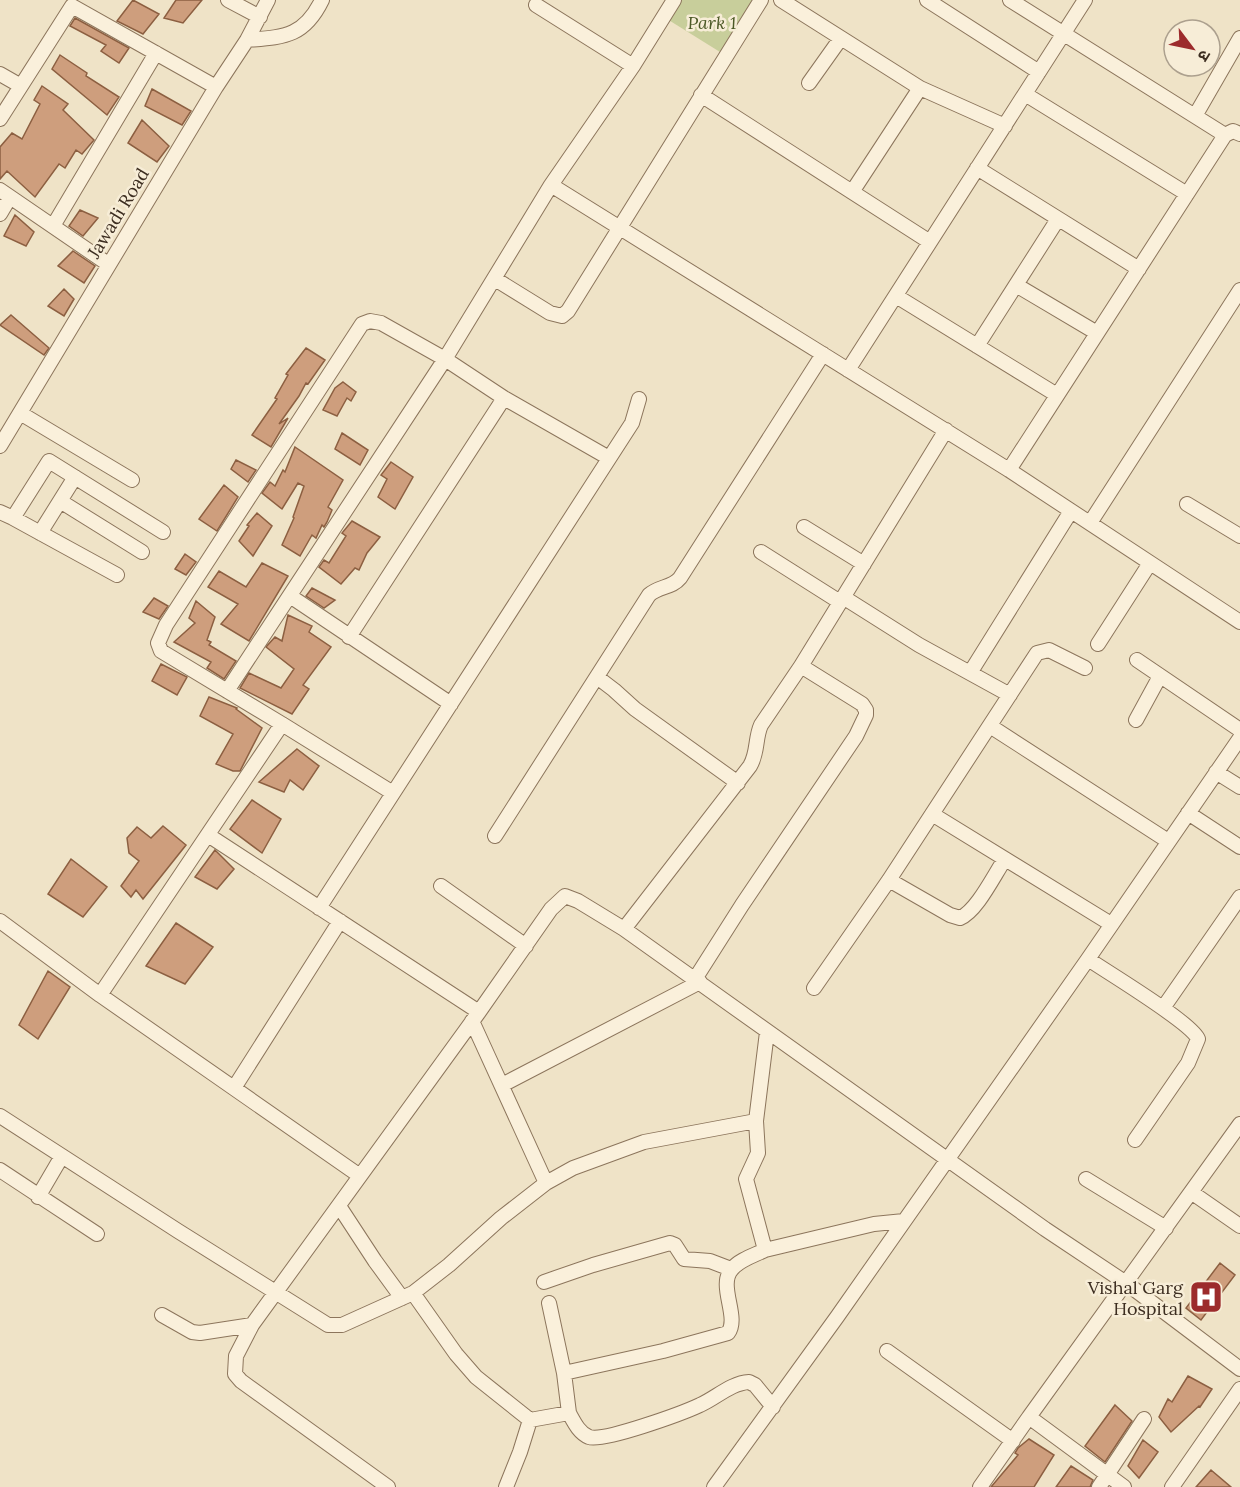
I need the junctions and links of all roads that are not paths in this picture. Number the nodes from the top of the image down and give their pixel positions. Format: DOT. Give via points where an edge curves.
graph roads {
  1 [pos="228,0"];
  2 [pos="268,0"];
  3 [pos="322,0"];
  4 [pos="674,0"];
  5 [pos="761,0"];
  6 [pos="781,0"];
  7 [pos="927,0"];
  8 [pos="1010,0"];
  9 [pos="1085,0"];
  10 [pos="67,3"];
  11 [pos="536,5"];
  12 [pos="260,17"];
  13 [pos="1063,35"];
  14 [pos="841,38"];
  15 [pos="1240,38"];
  16 [pos="247,40"];
  17 [pos="156,53"];
  18 [pos="633,66"];
  19 [pos="1039,72"];
  20 [pos="0,74"];
  21 [pos="809,83"];
  22 [pos="21,86"];
  23 [pos="216,87"];
  24 [pos="920,88"];
  25 [pos="1025,94"];
  26 [pos="701,95"];
  27 [pos="1195,116"];
  28 [pos="0,119"];
  29 [pos="1005,126"];
  30 [pos="1240,134"];
  31 [pos="1225,135"];
  32 [pos="977,168"];
  33 [pos="551,185"];
  34 [pos="852,192"];
  35 [pos="5,194"];
  36 [pos="1187,194"];
  37 [pos="0,214"];
  38 [pos="1058,219"];
  39 [pos="53,226"];
  40 [pos="618,228"];
  41 [pos="930,242"];
  42 [pos="108,264"];
  43 [pos="1138,269"];
  44 [pos="495,279"];
  45 [pos="1016,285"];
  46 [pos="1240,290"];
  47 [pos="896,296"];
  48 [pos="1097,333"];
  49 [pos="977,346"];
  50 [pos="823,354"];
  51 [pos="445,359"];
  52 [pos="848,370"];
  53 [pos="1057,395"];
  54 [pos="504,398"];
  55 [pos="639,399"];
  56 [pos="20,413"];
  57 [pos="946,430"];
  58 [pos="0,446"];
  59 [pos="609,458"];
  60 [pos="1010,470"];
  61 [pos="75,477"];
  62 [pos="132,480"];
  63 [pos="60,501"];
  64 [pos="1187,504"];
  65 [pos="1071,511"];
  66 [pos="0,512"];
  67 [pos="13,518"];
  68 [pos="1090,523"];
  69 [pos="804,527"];
  70 [pos="163,532"];
  71 [pos="40,533"];
  72 [pos="1240,536"];
  73 [pos="142,552"];
  74 [pos="761,552"];
  75 [pos="1150,563"];
  76 [pos="864,564"];
  77 [pos="117,575"];
  78 [pos="290,596"];
  79 [pos="842,600"];
  80 [pos="1240,622"];
  81 [pos="349,637"];
  82 [pos="1098,644"];
  83 [pos="1137,660"];
  84 [pos="801,666"];
  85 [pos="1085,668"];
  86 [pos="970,673"];
  87 [pos="1160,676"];
  88 [pos="597,677"];
  89 [pos="227,691"];
  90 [pos="1010,695"];
  91 [pos="451,704"];
  92 [pos="1136,720"];
  93 [pos="282,724"];
  94 [pos="990,726"];
  95 [pos="1240,730"];
  96 [pos="1240,738"];
  97 [pos="1216,772"];
  98 [pos="738,783"];
  99 [pos="1240,787"];
  100 [pos="393,794"];
  101 [pos="1188,813"];
  102 [pos="932,814"];
  103 [pos="208,835"];
  104 [pos="495,836"];
  105 [pos="1168,841"];
  106 [pos="1240,848"];
  107 [pos="1005,859"];
  108 [pos="889,880"];
  109 [pos="441,886"];
  110 [pos="1240,897"];
  111 [pos="319,908"];
  112 [pos="0,921"];
  113 [pos="340,921"];
  114 [pos="1111,924"];
  115 [pos="624,929"];
  116 [pos="526,946"];
  117 [pos="1088,959"];
  118 [pos="697,980"];
  119 [pos="814,988"];
  120 [pos="100,995"];
  121 [pos="1163,1008"];
  122 [pos="476,1016"];
  123 [pos="767,1032"];
  124 [pos="502,1085"];
  125 [pos="234,1088"];
  126 [pos="0,1116"];
  127 [pos="756,1121"];
  128 [pos="1240,1124"];
  129 [pos="1135,1140"];
  130 [pos="62,1156"];
  131 [pos="948,1159"];
  132 [pos="0,1170"];
  133 [pos="360,1176"];
  134 [pos="1086,1179"];
  135 [pos="546,1183"];
  136 [pos="1191,1192"];
  137 [pos="38,1197"];
  138 [pos="339,1206"];
  139 [pos="904,1221"];
  140 [pos="1240,1226"];
  141 [pos="1166,1228"];
  142 [pos="97,1234"];
  143 [pos="765,1250"];
  144 [pos="731,1269"];
  145 [pos="544,1282"];
  146 [pos="1126,1283"];
  147 [pos="276,1293"];
  148 [pos="408,1296"];
  149 [pos="549,1302"];
  150 [pos="162,1315"];
  151 [pos="252,1326"];
  152 [pos="887,1352"];
  153 [pos="1240,1369"];
  154 [pos="564,1372"];
  155 [pos="1240,1389"];
  156 [pos="773,1407"];
  157 [pos="569,1413"];
  158 [pos="1029,1417"];
  159 [pos="1144,1419"];
  160 [pos="530,1420"];
  161 [pos="1013,1441"];
  162 [pos="1108,1475"];
  163 [pos="720,1485"];
  164 [pos="388,1487"];
  165 [pos="506,1487"];
  166 [pos="980,1487"];
  167 [pos="1099,1487"];
  168 [pos="1124,1487"];
  169 [pos="1172,1487"];
  1 -- 12 [label="street"];
  2 -- 12 [label="street, Jawadi Road"];
  3 -- 16 [label="street" via="296,32 279,38"];
  4 -- 18 [label="street"];
  5 -- 26 [label="street"];
  6 -- 14 [label="street"];
  7 -- 19 [label="street"];
  8 -- 13 [label="street"];
  9 -- 13 [label="street"];
  10 -- 17 [label="street"];
  10 -- 22 [label="street"];
  11 -- 18 [label="street"];
  12 -- 16 [label="street, Jawadi Road"];
  13 -- 19 [label="street"];
  13 -- 27 [label="street"];
  14 -- 21 [label="street"];
  14 -- 24 [label="street"];
  15 -- 27 [label="street"];
  16 -- 23 [label="street, Jawadi Road"];
  17 -- 23 [label="street"];
  17 -- 39 [label="street"];
  18 -- 33 [label="street"];
  19 -- 25 [label="street"];
  20 -- 22 [label="street"];
  22 -- 28 [label="street"];
  23 -- 42 [label="street, Jawadi Road"];
  24 -- 29 [label="street"];
  24 -- 34 [label="street"];
  25 -- 29 [label="street"];
  25 -- 36 [label="street"];
  26 -- 34 [label="street"];
  26 -- 40 [label="street"];
  27 -- 31 [label="street"];
  29 -- 32 [label="street"];
  30 -- 31 [label="street" via="1233,131"];
  31 -- 36 [label="street"];
  32 -- 38 [label="street"];
  32 -- 41 [label="street"];
  33 -- 40 [label="street"];
  33 -- 44 [label="street"];
  34 -- 41 [label="street"];
  35 -- 37 [label="street"];
  35 -- 39 [label="street"];
  36 -- 43 [label="street"];
  38 -- 43 [label="street"];
  38 -- 45 [label="street"];
  39 -- 42 [label="street"];
  40 -- 44 [label="street" via="562,316 549,313"];
  40 -- 50 [label="street"];
  41 -- 47 [label="street"];
  42 -- 56 [label="street, Jawadi Road"];
  43 -- 48 [label="street"];
  44 -- 51 [label="street"];
  45 -- 48 [label="street"];
  45 -- 49 [label="street"];
  46 -- 68 [label="street"];
  47 -- 49 [label="street"];
  47 -- 52 [label="street"];
  48 -- 53 [label="street"];
  49 -- 53 [label="street"];
  50 -- 52 [label="street"];
  50 -- 88 [label="street" via="680,578 649,595"];
  51 -- 54 [label="street"];
  51 -- 78 [label="street"];
  51 -- 89 [label="street" via="376,320 365,322 357,330 160,635 161,651"];
  52 -- 57 [label="street"];
  53 -- 60 [label="street"];
  54 -- 59 [label="street"];
  54 -- 81 [label="street"];
  55 -- 59 [label="street" via="632,423"];
  56 -- 58 [label="street, Jawadi Road"];
  56 -- 62 [label="street"];
  57 -- 60 [label="street"];
  57 -- 76 [label="street"];
  59 -- 91 [label="street"];
  60 -- 65 [label="street"];
  61 -- 63 [label="street"];
  61 -- 67 [label="street" via="48,461"];
  61 -- 70 [label="street"];
  63 -- 71 [label="street"];
  63 -- 73 [label="street"];
  64 -- 72 [label="street"];
  65 -- 68 [label="street"];
  65 -- 86 [label="street"];
  66 -- 67 [label="street"];
  67 -- 71 [label="street"];
  68 -- 75 [label="street"];
  69 -- 76 [label="street"];
  71 -- 77 [label="street"];
  74 -- 79 [label="street"];
  75 -- 80 [label="street"];
  75 -- 82 [label="street"];
  76 -- 79 [label="street"];
  78 -- 81 [label="street"];
  78 -- 89 [label="street"];
  79 -- 84 [label="street"];
  79 -- 86 [label="street"];
  81 -- 91 [label="street"];
  83 -- 87 [label="street"];
  84 -- 98 [label="street" via="761,725 753,762"];
  84 -- 118 [label="street" via="862,704 866,715"];
  85 -- 90 [label="street" via="1044,650 1037,653"];
  86 -- 90 [label="street"];
  87 -- 92 [label="street"];
  87 -- 95 [label="street"];
  88 -- 98 [label="street"];
  88 -- 104 [label="street"];
  89 -- 93 [label="street"];
  90 -- 94 [label="street"];
  91 -- 100 [label="street"];
  93 -- 100 [label="street"];
  93 -- 103 [label="street"];
  94 -- 102 [label="street"];
  94 -- 105 [label="street"];
  96 -- 97 [label="street"];
  97 -- 99 [label="street"];
  97 -- 101 [label="street"];
  98 -- 115 [label="street"];
  100 -- 111 [label="street"];
  101 -- 105 [label="street"];
  101 -- 106 [label="street"];
  102 -- 107 [label="street"];
  102 -- 108 [label="street"];
  103 -- 111 [label="street"];
  103 -- 120 [label="street"];
  105 -- 114 [label="street"];
  107 -- 108 [label="street" via="973,908 960,918"];
  107 -- 114 [label="street"];
  108 -- 119 [label="street"];
  109 -- 116 [label="street"];
  110 -- 121 [label="street"];
  111 -- 113 [label="street"];
  112 -- 120 [label="street"];
  113 -- 122 [label="street"];
  113 -- 125 [label="street"];
  114 -- 117 [label="street"];
  115 -- 116 [label="street" via="565,896 550,909"];
  115 -- 118 [label="street"];
  116 -- 122 [label="street"];
  117 -- 121 [label="street"];
  117 -- 131 [label="street"];
  118 -- 123 [label="street"];
  118 -- 124 [label="street"];
  120 -- 125 [label="street"];
  121 -- 129 [label="street" via="1194,1032 1197,1045"];
  122 -- 124 [label="street"];
  122 -- 133 [label="street"];
  123 -- 127 [label="street"];
  123 -- 131 [label="street"];
  124 -- 135 [label="street"];
  125 -- 133 [label="street"];
  126 -- 130 [label="street"];
  127 -- 135 [label="street" via="644,1142 573,1168"];
  127 -- 143 [label="street" via="758,1153 746,1182"];
  128 -- 136 [label="street"];
  130 -- 137 [label="street"];
  130 -- 147 [label="street"];
  131 -- 139 [label="street"];
  131 -- 146 [label="street"];
  132 -- 137 [label="street"];
  133 -- 138 [label="street"];
  134 -- 141 [label="street"];
  135 -- 148 [label="street"];
  136 -- 140 [label="street"];
  136 -- 141 [label="street"];
  137 -- 142 [label="street"];
  138 -- 147 [label="street"];
  138 -- 148 [label="street" via="375,1261"];
  139 -- 143 [label="street" via="874,1224"];
  139 -- 156 [label="street"];
  141 -- 146 [label="street"];
  143 -- 144 [label="street"];
  144 -- 145 [label="street" via="710,1261 684,1259 670,1243"];
  144 -- 154 [label="street" via="726,1282 731,1323 728,1333"];
  146 -- 153 [label="street"];
  146 -- 158 [label="street"];
  147 -- 148 [label="street" via="334,1326"];
  147 -- 151 [label="street"];
  148 -- 160 [label="street" via="469,1369"];
  149 -- 154 [label="street"];
  150 -- 151 [label="street" via="200,1333"];
  151 -- 164 [label="street" via="236,1356 237,1377"];
  152 -- 161 [label="street"];
  154 -- 157 [label="street"];
  155 -- 169 [label="street"];
  156 -- 157 [label="street" via="755,1385 744,1382 669,1418 609,1436 593,1438 583,1433"];
  156 -- 163 [label="street"];
  157 -- 160 [label="street"];
  158 -- 161 [label="street"];
  158 -- 162 [label="street"];
  159 -- 162 [label="street"];
  160 -- 165 [label="street"];
  161 -- 166 [label="street"];
  162 -- 167 [label="street"];
  162 -- 168 [label="street"];
}
